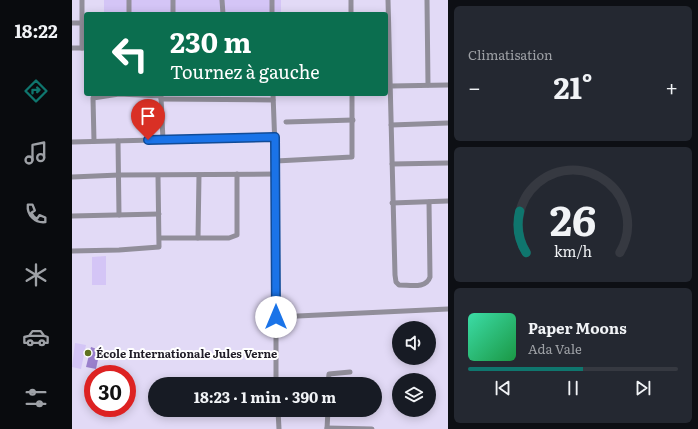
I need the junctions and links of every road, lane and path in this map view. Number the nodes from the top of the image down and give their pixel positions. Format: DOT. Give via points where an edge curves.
graph roads {
  1 [pos="82,0"];
  2 [pos="129,0"];
  3 [pos="173,0"];
  4 [pos="222,0"];
  5 [pos="272,0"];
  6 [pos="350,0"];
  7 [pos="388,0"];
  8 [pos="427,0"];
  9 [pos="129,12"];
  10 [pos="173,12"];
  11 [pos="222,12"];
  12 [pos="272,12"];
  13 [pos="351,12"];
  14 [pos="72,23"];
  15 [pos="84,23"];
  16 [pos="72,48"];
  17 [pos="84,48"];
  18 [pos="428,85"];
  19 [pos="448,85"];
  20 [pos="391,86"];
  21 [pos="106,96"];
  22 [pos="161,96"];
  23 [pos="352,96"];
  24 [pos="273,97"];
  25 [pos="352,120"];
  26 [pos="286,122"];
  27 [pos="448,123"];
  28 [pos="391,125"];
  29 [pos="275,137"];
  30 [pos="163,140"];
  31 [pos="94,141"];
  32 [pos="118,141"];
  33 [pos="72,142"];
  34 [pos="276,161"];
  35 [pos="448,163"];
  36 [pos="392,164"];
  37 [pos="237,174"];
  38 [pos="276,174"];
  39 [pos="119,175"];
  40 [pos="199,175"];
  41 [pos="158,176"];
  42 [pos="72,177"];
  43 [pos="448,201"];
  44 [pos="429,202"];
  45 [pos="392,203"];
  46 [pos="159,214"];
  47 [pos="120,215"];
  48 [pos="72,216"];
  49 [pos="160,238"];
  50 [pos="198,238"];
  51 [pos="72,251"];
  52 [pos="448,309"];
  53 [pos="276,317"];
  54 [pos="350,372"];
  55 [pos="276,377"];
  56 [pos="329,377"];
  57 [pos="278,417"];
  58 [pos="328,417"];
  59 [pos="327,428"];
  60 [pos="278,429"];
  61 [pos="372,429"];
  1 -- 15 [label="street"];
  2 -- 9 [label="street"];
  3 -- 10 [label="street"];
  4 -- 11 [label="street"];
  5 -- 12 [label="street"];
  6 -- 13 [label="street"];
  7 -- 20 [label="street"];
  8 -- 18 [label="street"];
  14 -- 15 [label="street"];
  15 -- 17 [label="street"];
  16 -- 17 [label="street"];
  18 -- 19 [label="street"];
  18 -- 20 [label="street"];
  20 -- 28 [label="street"];
  21 -- 31 [label="street" via="93,98"];
  22 -- 24 [label="street"];
  22 -- 30 [label="street"];
  23 -- 25 [label="street"];
  24 -- 29 [label="street"];
  25 -- 26 [label="street"];
  25 -- 34 [label="street" via="352,157"];
  27 -- 28 [label="street"];
  28 -- 36 [label="street"];
  29 -- 30 [label="street"];
  29 -- 34 [label="street"];
  30 -- 32 [label="street"];
  31 -- 32 [label="street"];
  31 -- 33 [label="street"];
  32 -- 39 [label="street"];
  34 -- 38 [label="street"];
  35 -- 36 [label="street"];
  36 -- 45 [label="street"];
  37 -- 38 [label="street"];
  37 -- 40 [label="street"];
  37 -- 50 [label="street" via="237,235 229,238"];
  38 -- 53 [label="street"];
  39 -- 41 [label="street"];
  39 -- 42 [label="street"];
  39 -- 47 [label="street"];
  40 -- 41 [label="street"];
  40 -- 50 [label="street"];
  41 -- 46 [label="street"];
  43 -- 44 [label="street"];
  44 -- 45 [label="street"];
  44 -- 45 [label="street" via="430,277 424,285 399,285 396,282"];
  46 -- 47 [label="street"];
  46 -- 49 [label="street"];
  47 -- 48 [label="street"];
  49 -- 50 [label="street"];
  49 -- 51 [label="street" via="158,248"];
  52 -- 53 [label="street"];
  53 -- 55 [label="street"];
  54 -- 56 [label="street" via="329,374"];
  57 -- 60 [label="street"];
  58 -- 59 [label="street"];
  59 -- 61 [label="street"];
}
